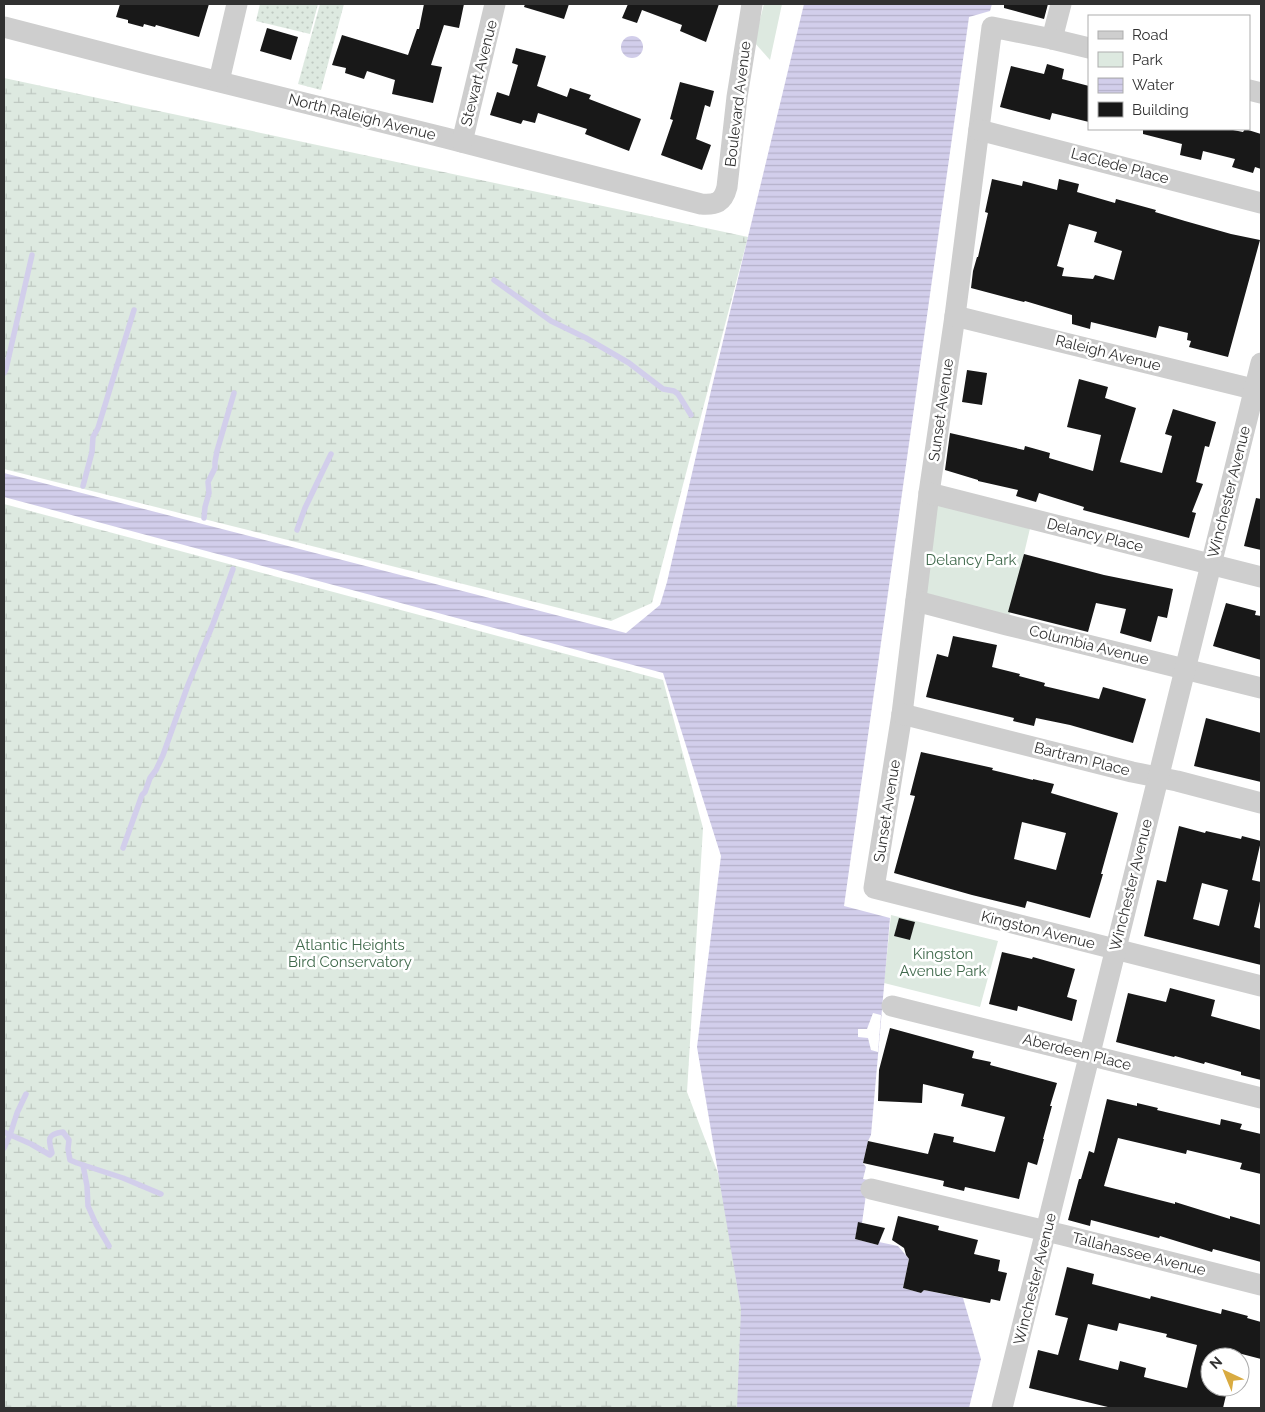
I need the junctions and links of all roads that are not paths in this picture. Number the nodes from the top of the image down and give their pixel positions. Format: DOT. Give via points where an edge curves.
graph roads {
  1 [pos="238,4"];
  2 [pos="495,4"];
  3 [pos="752,4"];
  4 [pos="1061,4"];
  5 [pos="4,28"];
  6 [pos="1052,39"];
  7 [pos="1088,48"];
  8 [pos="219,81"];
  9 [pos="979,130"];
  10 [pos="462,142"];
  11 [pos="719,202"];
  12 [pos="1261,203"];
  13 [pos="955,316"];
  14 [pos="1261,363"];
  15 [pos="1258,390"];
  16 [pos="929,493"];
  17 [pos="1211,565"];
  18 [pos="1261,577"];
  19 [pos="916,601"];
  20 [pos="1185,670"];
  21 [pos="1261,688"];
  22 [pos="902,714"];
  23 [pos="1158,778"];
  24 [pos="1261,803"];
  25 [pos="874,888"];
  26 [pos="1115,950"];
  27 [pos="1261,986"];
  28 [pos="892,1006"];
  29 [pos="1090,1055"];
  30 [pos="1261,1098"];
  31 [pos="871,1189"];
  32 [pos="1046,1231"];
  33 [pos="1261,1285"];
  34 [pos="1003,1408"];
  1 -- 8 [label="street"];
  2 -- 10 [label="street, Stewart Avenue"];
  3 -- 11 [label="street, Boulevard Avenue" via="728,181"];
  4 -- 6 [label="street"];
  5 -- 8 [label="street, North Raleigh Avenue"];
  6 -- 7 [label="street"];
  6 -- 9 [label="street, Sunset Avenue" via="992,27"];
  8 -- 10 [label="street, North Raleigh Avenue"];
  9 -- 12 [label="street, LaClede Place"];
  9 -- 13 [label="street, Sunset Avenue"];
  10 -- 11 [label="street, North Raleigh Avenue" via="701,204"];
  13 -- 15 [label="street, Raleigh Avenue"];
  13 -- 16 [label="street, Sunset Avenue"];
  14 -- 15 [label="street, Winchester Avenue"];
  15 -- 17 [label="street, Winchester Avenue"];
  16 -- 17 [label="street, Delancy Place"];
  16 -- 19 [label="street, Sunset Avenue"];
  17 -- 18 [label="street, Delancy Place"];
  17 -- 20 [label="street, Winchester Avenue"];
  19 -- 20 [label="street, Columbia Avenue"];
  19 -- 22 [label="street, Sunset Avenue"];
  20 -- 21 [label="street, Columbia Avenue"];
  20 -- 23 [label="street, Winchester Avenue"];
  22 -- 23 [label="street, Bartram Place"];
  22 -- 25 [label="street, Sunset Avenue"];
  23 -- 24 [label="street, Bartram Place"];
  23 -- 26 [label="street, Winchester Avenue"];
  25 -- 26 [label="street, Kingston Avenue"];
  26 -- 27 [label="street, Kingston Avenue"];
  26 -- 29 [label="street, Winchester Avenue"];
  28 -- 29 [label="street, Aberdeen Place"];
  29 -- 30 [label="street, Aberdeen Place"];
  29 -- 32 [label="street, Winchester Avenue"];
  31 -- 32 [label="street, Tallahassee Avenue"];
  32 -- 33 [label="street, Tallahassee Avenue"];
  32 -- 34 [label="street, Winchester Avenue"];
}
